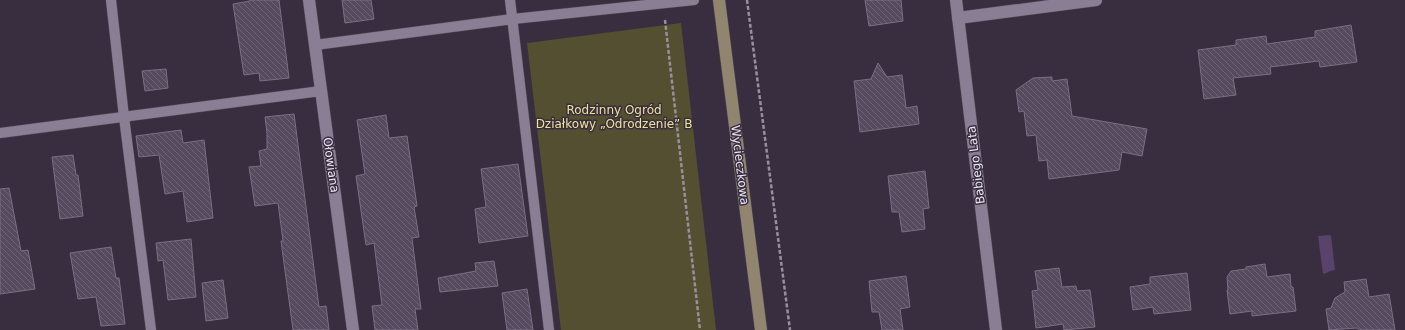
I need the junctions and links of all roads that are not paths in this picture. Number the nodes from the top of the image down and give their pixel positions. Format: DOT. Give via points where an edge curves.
graph roads {
  1 [pos="111,0"];
  2 [pos="309,0"];
  3 [pos="510,0"];
  4 [pos="694,0"];
  5 [pos="719,0"];
  6 [pos="956,0"];
  7 [pos="1096,0"];
  8 [pos="958,18"];
  9 [pos="513,19"];
  10 [pos="315,45"];
  11 [pos="321,91"];
  12 [pos="124,117"];
  13 [pos="0,132"];
  14 [pos="152,330"];
  15 [pos="353,330"];
  16 [pos="549,330"];
  17 [pos="761,330"];
  18 [pos="996,330"];
  1 -- 12 [label="lane"];
  2 -- 10 [label="street, Ołowiana"];
  3 -- 9 [label="lane"];
  4 -- 9 [label="lane"];
  5 -- 17 [label="street, Wycieczkowa"];
  6 -- 8 [label="street, Babiego Lata"];
  7 -- 8 [label="street"];
  8 -- 18 [label="street, Babiego Lata"];
  9 -- 10 [label="lane"];
  9 -- 16 [label="lane"];
  10 -- 11 [label="street, Ołowiana"];
  11 -- 12 [label="lane"];
  11 -- 15 [label="street, Ołowiana"];
  12 -- 13 [label="lane"];
  12 -- 14 [label="lane"];
}
